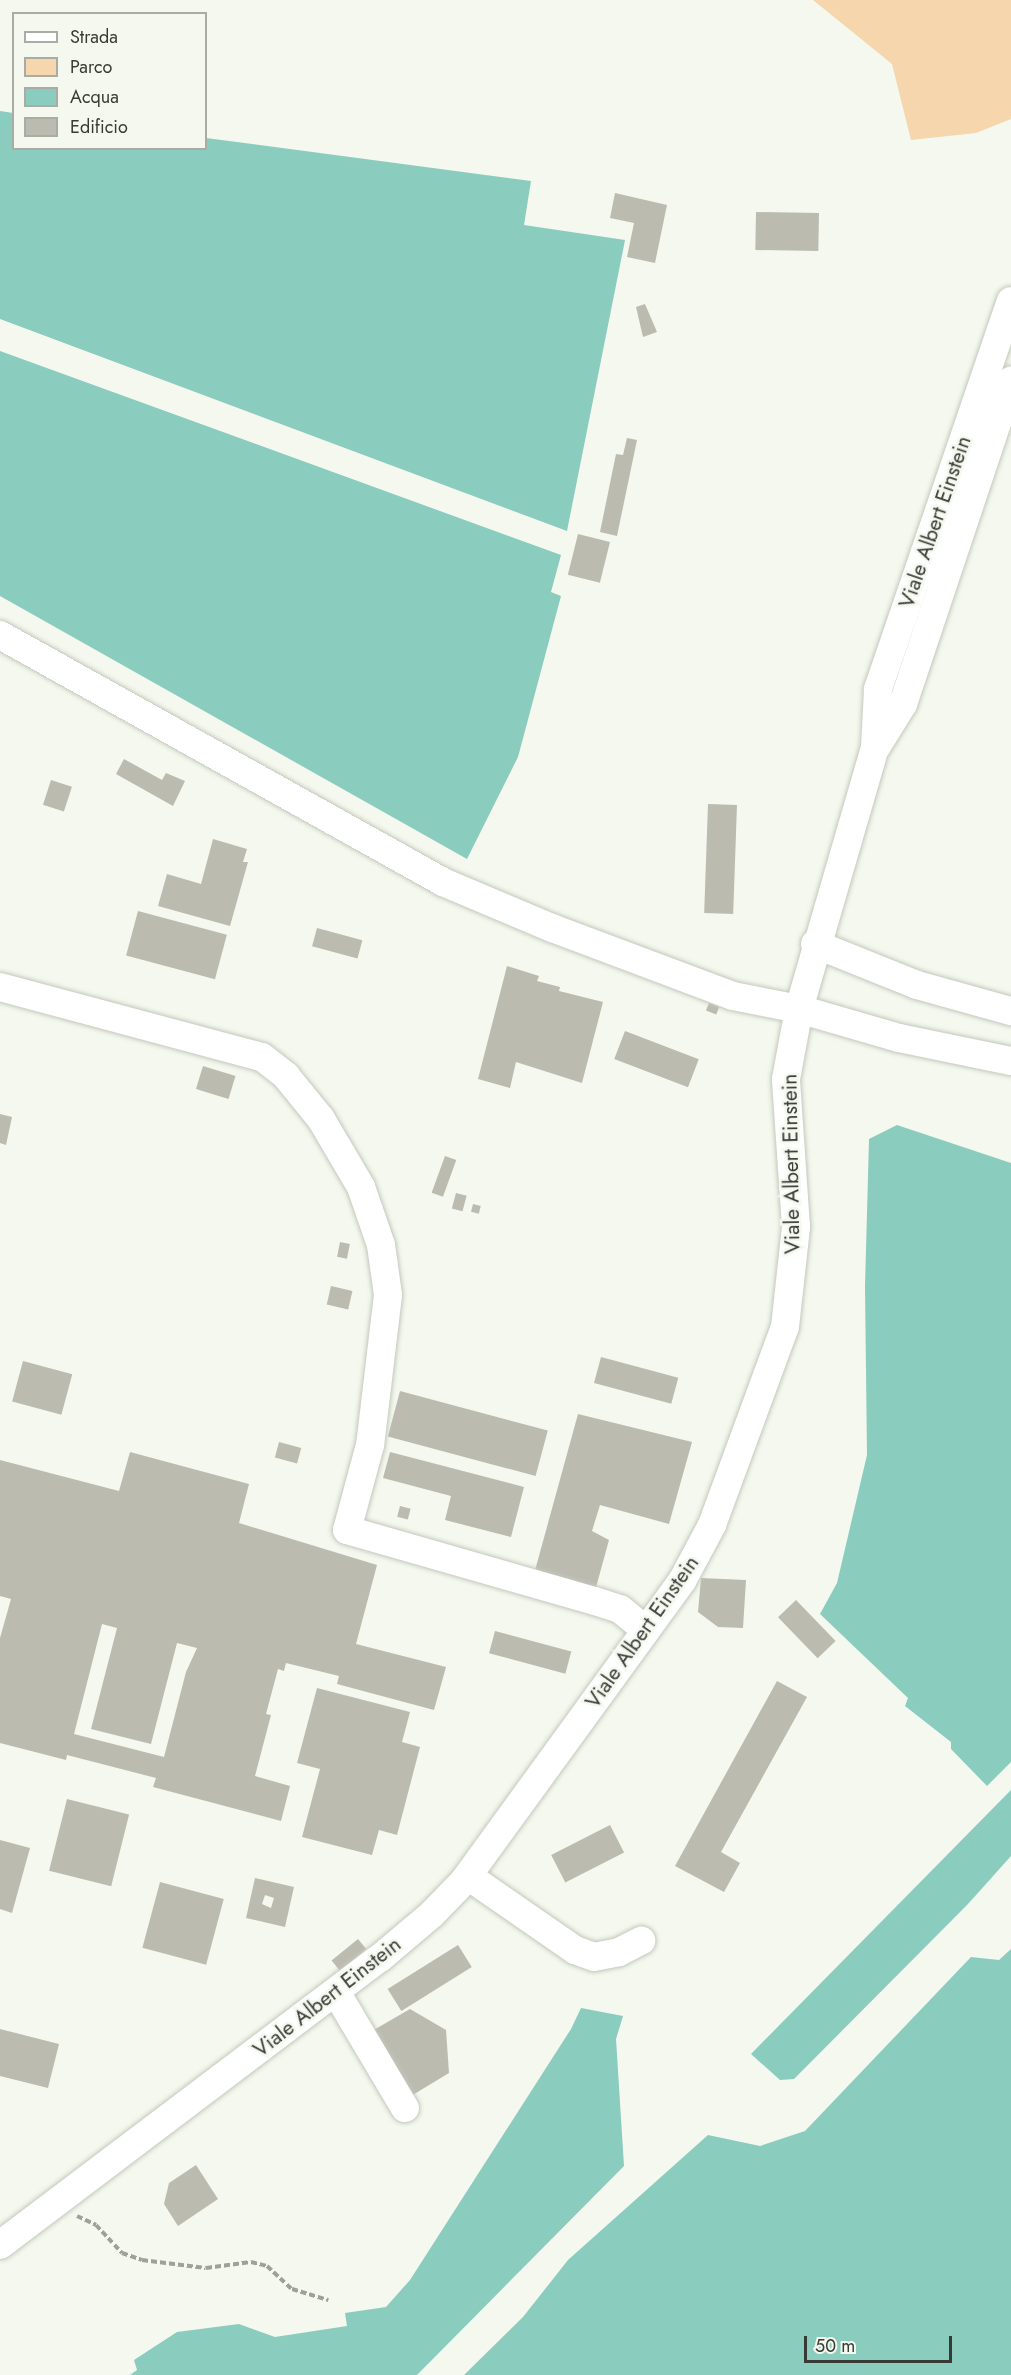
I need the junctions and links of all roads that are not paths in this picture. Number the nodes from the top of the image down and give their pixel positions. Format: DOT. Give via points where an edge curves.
graph roads {
  1 [pos="1011,301"];
  2 [pos="1001,385"];
  3 [pos="0,636"];
  4 [pos="815,944"];
  5 [pos="0,987"];
  6 [pos="799,1009"];
  7 [pos="1011,1011"];
  8 [pos="1011,1061"];
  9 [pos="646,1630"];
  10 [pos="468,1876"];
  11 [pos="641,1941"];
  12 [pos="336,1992"];
  13 [pos="405,2108"];
  14 [pos="0,2245"];
  1 -- 2 [label="street, Viale Albert Einstein"];
  2 -- 4 [label="street, Viale Albert Einstein" via="974,450 903,704 875,747"];
  3 -- 6 [label="street" via="443,882 552,928 734,996"];
  4 -- 6 [label="street, Viale Albert Einstein"];
  4 -- 7 [label="street" via="917,986"];
  5 -- 9 [label="street" via="262,1057 286,1076 321,1119 361,1186 381,1245 388,1295 370,1445 347,1530 595,1601 620,1610"];
  6 -- 8 [label="street" via="899,1038"];
  6 -- 9 [label="street, Viale Albert Einstein" via="786,1079 796,1227 785,1327 712,1525 682,1581"];
  9 -- 10 [label="street, Viale Albert Einstein"];
  10 -- 11 [label="street" via="575,1950 594,1957 619,1952"];
  10 -- 12 [label="street, Viale Albert Einstein" via="432,1914"];
  12 -- 13 [label="street"];
  12 -- 14 [label="street, Viale Albert Einstein"];
}
